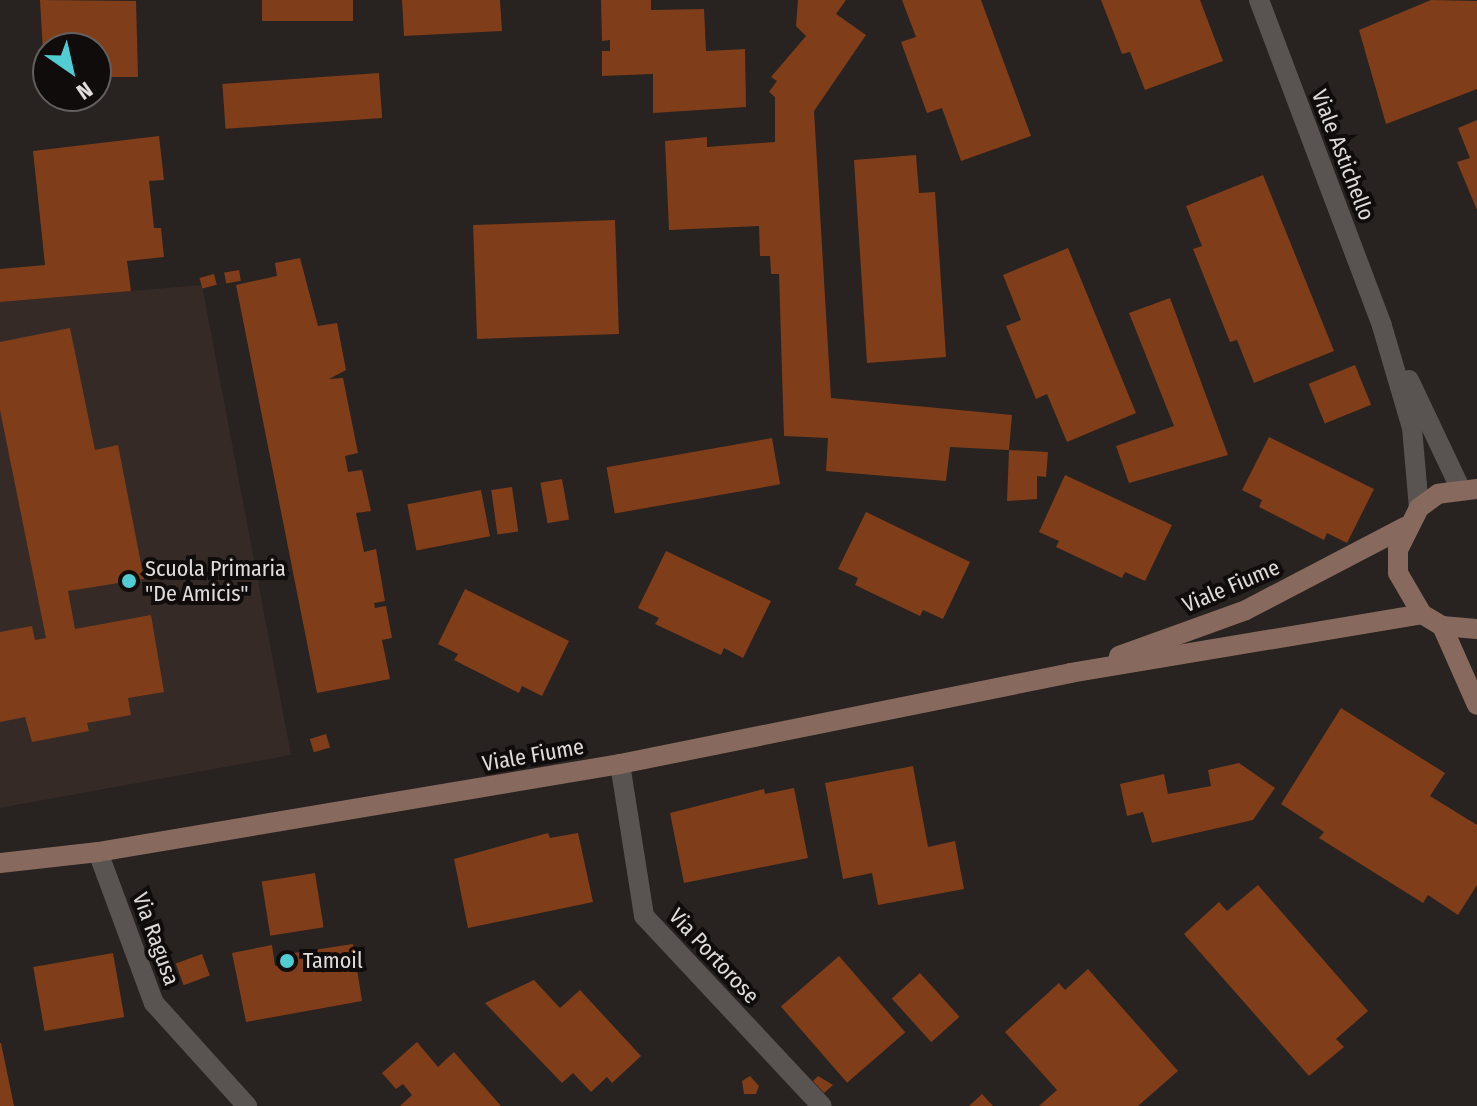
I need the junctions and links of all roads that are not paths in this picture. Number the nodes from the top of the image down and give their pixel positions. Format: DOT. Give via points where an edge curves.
graph roads {
  1 [pos="1259,0"];
  2 [pos="1382,326"];
  3 [pos="1469,488"];
  4 [pos="1419,508"];
  5 [pos="1405,527"];
  6 [pos="1422,614"];
  7 [pos="1442,626"];
  8 [pos="1477,629"];
  9 [pos="1070,673"];
  10 [pos="1477,705"];
  11 [pos="620,764"];
  12 [pos="98,852"];
  13 [pos="0,863"];
  14 [pos="247,1106"];
  15 [pos="822,1106"];
  1 -- 2 [label="street, Viale Astichello"];
  2 -- 3 [label="street, Viale Astichello"];
  2 -- 4 [label="street, Viale Astichello" via="1412,428"];
  3 -- 4 [label="street"];
  4 -- 5 [label="street"];
  5 -- 6 [label="street" via="1398,573"];
  5 -- 9 [label="street, Viale Fiume" via="1246,610"];
  6 -- 7 [label="street"];
  6 -- 9 [label="street, Viale Fiume"];
  7 -- 8 [label="street"];
  7 -- 10 [label="street"];
  9 -- 11 [label="street, Viale Fiume"];
  11 -- 12 [label="street, Viale Fiume"];
  11 -- 15 [label="street, Via Portorose" via="644,916"];
  12 -- 13 [label="street, Viale Fiume"];
  12 -- 14 [label="street, Via Ragusa" via="154,1003"];
}
